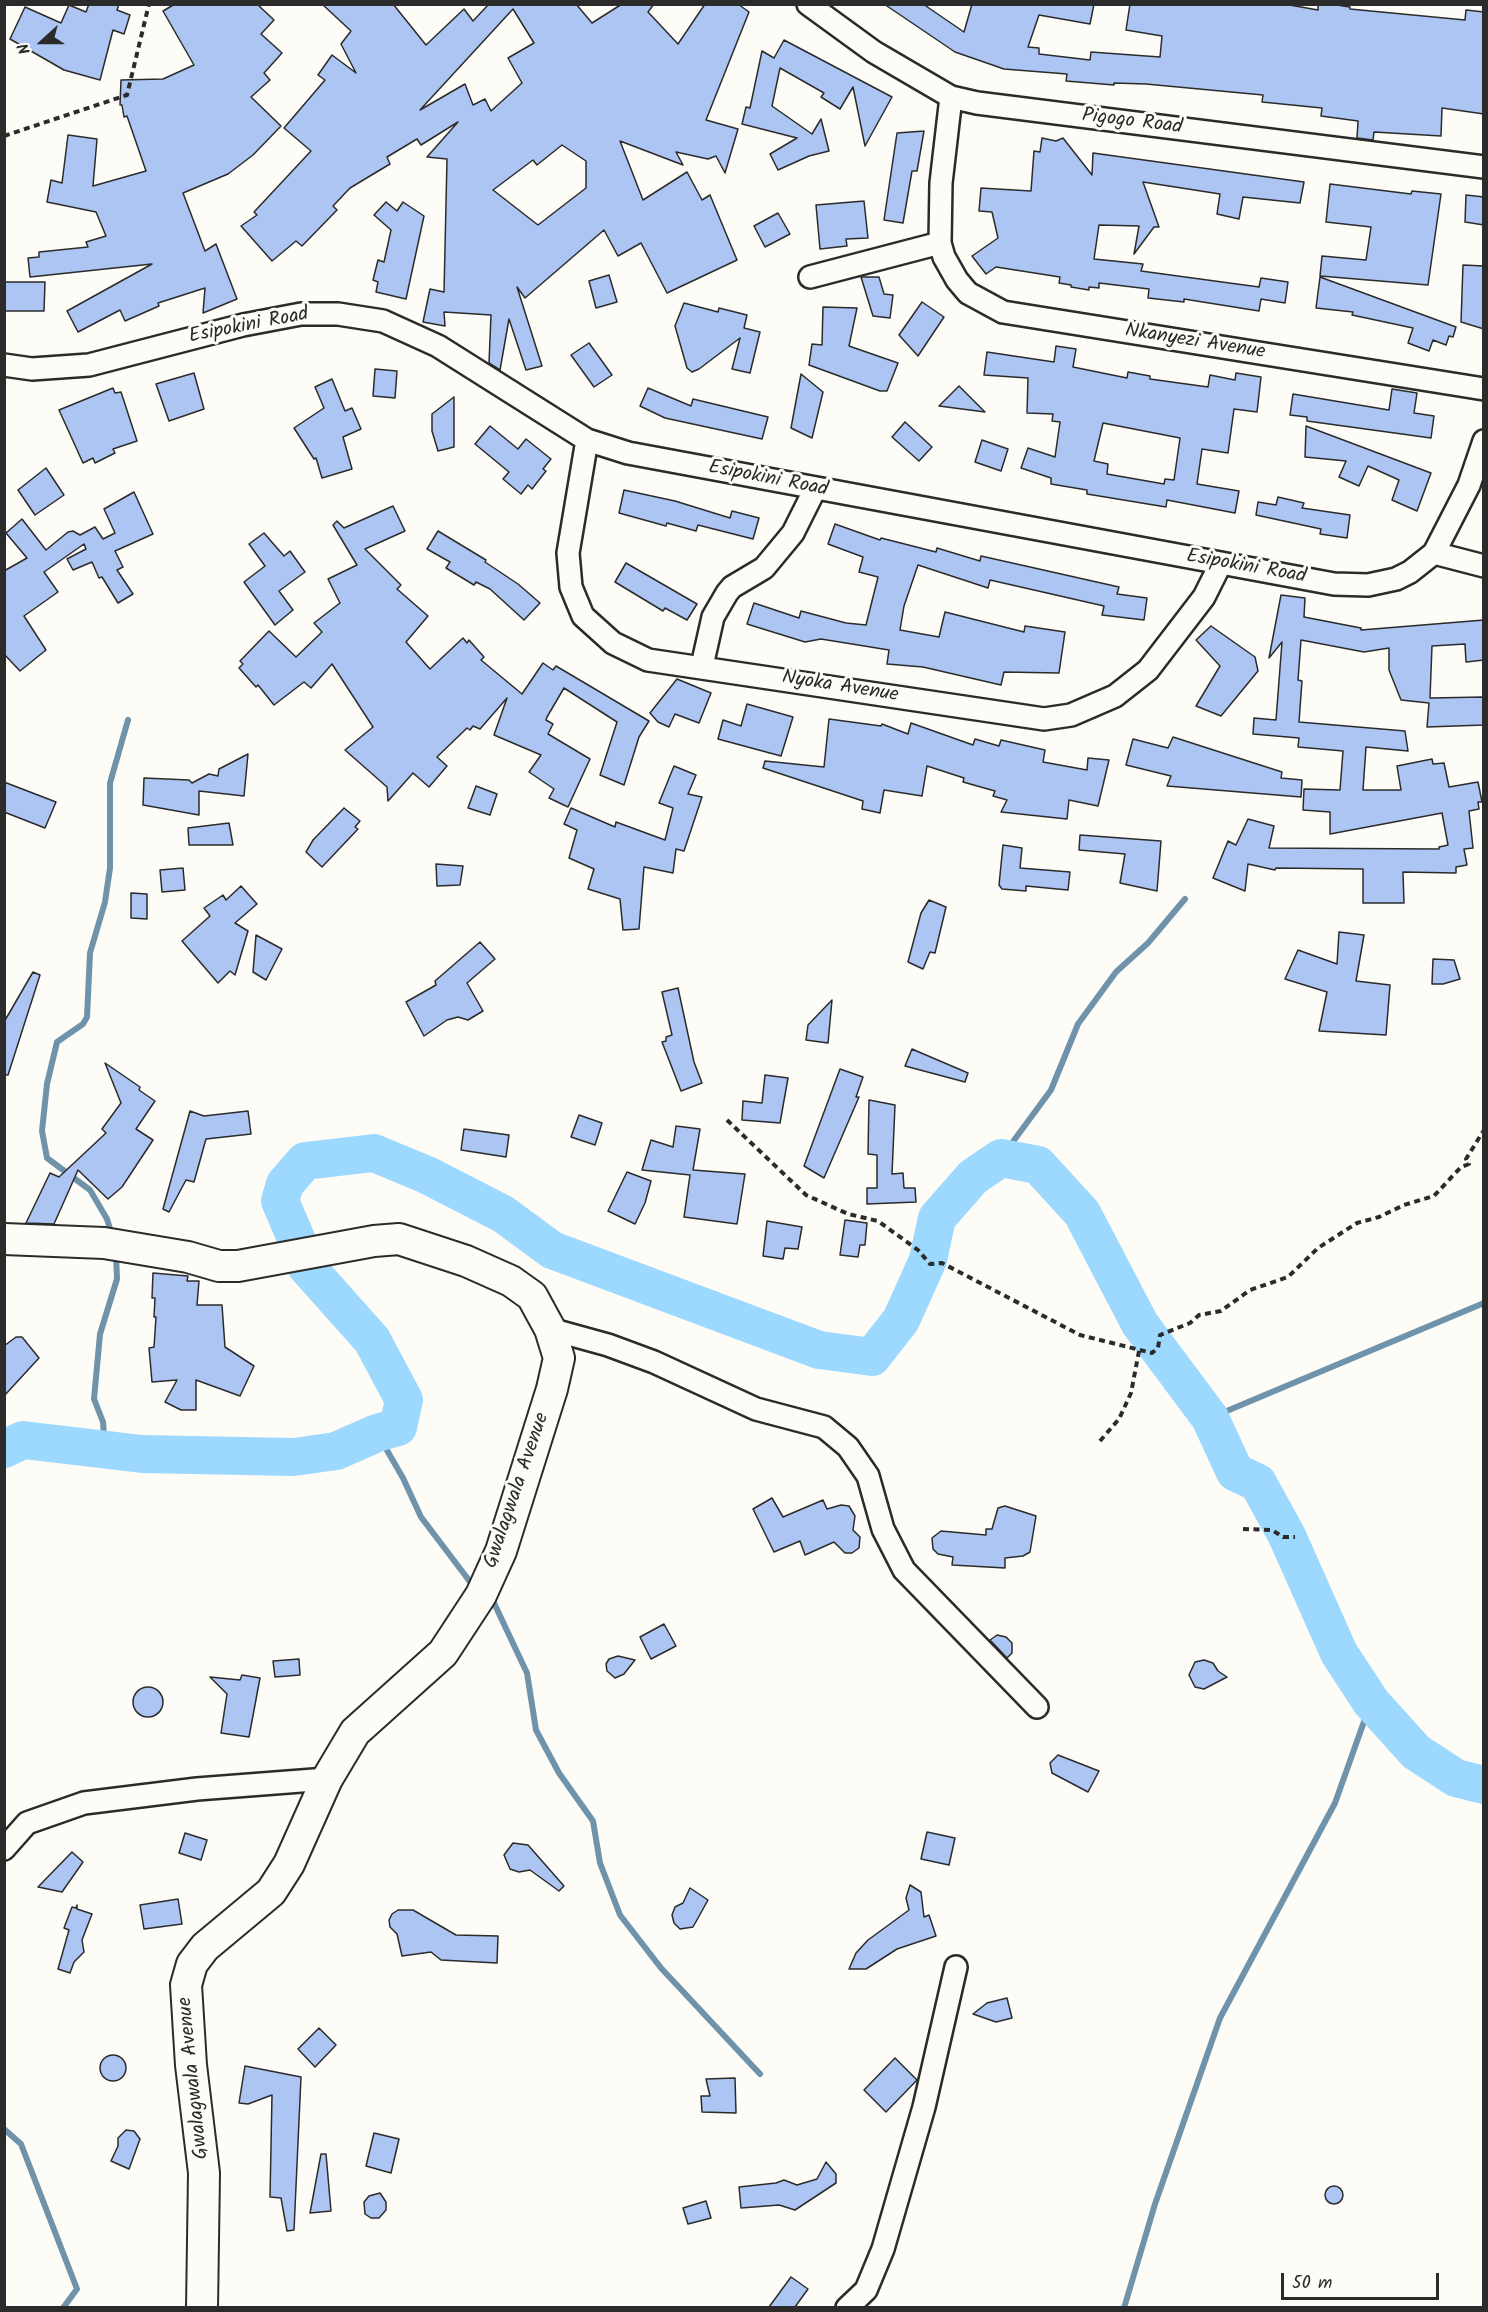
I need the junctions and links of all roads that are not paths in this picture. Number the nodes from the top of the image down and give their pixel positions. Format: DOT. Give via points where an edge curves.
graph roads {
  1 [pos="808,4"];
  2 [pos="951,97"];
  3 [pos="1484,167"];
  4 [pos="940,243"];
  5 [pos="810,277"];
  6 [pos="4,365"];
  7 [pos="1484,389"];
  8 [pos="587,440"];
  9 [pos="1484,441"];
  10 [pos="815,489"];
  11 [pos="1434,553"];
  12 [pos="1221,563"];
  13 [pos="1484,566"];
  14 [pos="702,666"];
  15 [pos="4,1239"];
  16 [pos="550,1329"];
  17 [pos="1036,1707"];
  18 [pos="327,1779"];
  19 [pos="4,1849"];
  20 [pos="956,1966"];
  21 [pos="202,2307"];
  22 [pos="847,2307"];
  1 -- 2 [label="street, Pigogo Road" via="874,52"];
  2 -- 3 [label="street, Pigogo Road"];
  2 -- 4 [label="street, Nkanyezi Avenue" via="941,183"];
  4 -- 5 [label="street"];
  4 -- 7 [label="street, Nkanyezi Avenue" via="953,272 968,292 1003,312"];
  6 -- 8 [label="street, Esipokini Road" via="32,369 89,365 243,325 301,314 338,314 383,321 438,346"];
  8 -- 10 [label="street, Esipokini Road" via="628,453"];
  8 -- 14 [label="street, Nyoka Avenue" via="568,553 576,604 583,616 613,643 648,660"];
  9 -- 11 [label="street, Esipokini Road" via="1469,485"];
  10 -- 12 [label="street, Esipokini Road"];
  10 -- 14 [label="street" via="793,533 764,568 727,593 713,617"];
  11 -- 12 [label="street, Esipokini Road" via="1410,572 1368,585 1334,584"];
  11 -- 13 [label="street"];
  12 -- 14 [label="street, Nyoka Avenue" via="1203,597 1148,670 1115,696 1071,715 1044,719"];
  15 -- 16 [label="street, Gwalagwala Avenue" via="104,1243 219,1266 399,1239 511,1281 532,1296"];
  16 -- 17 [label="street" via="654,1362 756,1409 824,1428 848,1447 868,1476 883,1528 904,1570"];
  16 -- 18 [label="street, Gwalagwala Avenue" via="559,1358 552,1389 501,1551 481,1595 443,1653 355,1732"];
  18 -- 19 [label="street" via="84,1803 27,1823"];
  18 -- 21 [label="street, Gwalagwala Avenue" via="289,1864 271,1892 205,1947 192,1964 186,1986 204,2173"];
  20 -- 22 [label="street" via="924,2107 883,2249 866,2290"];
}
